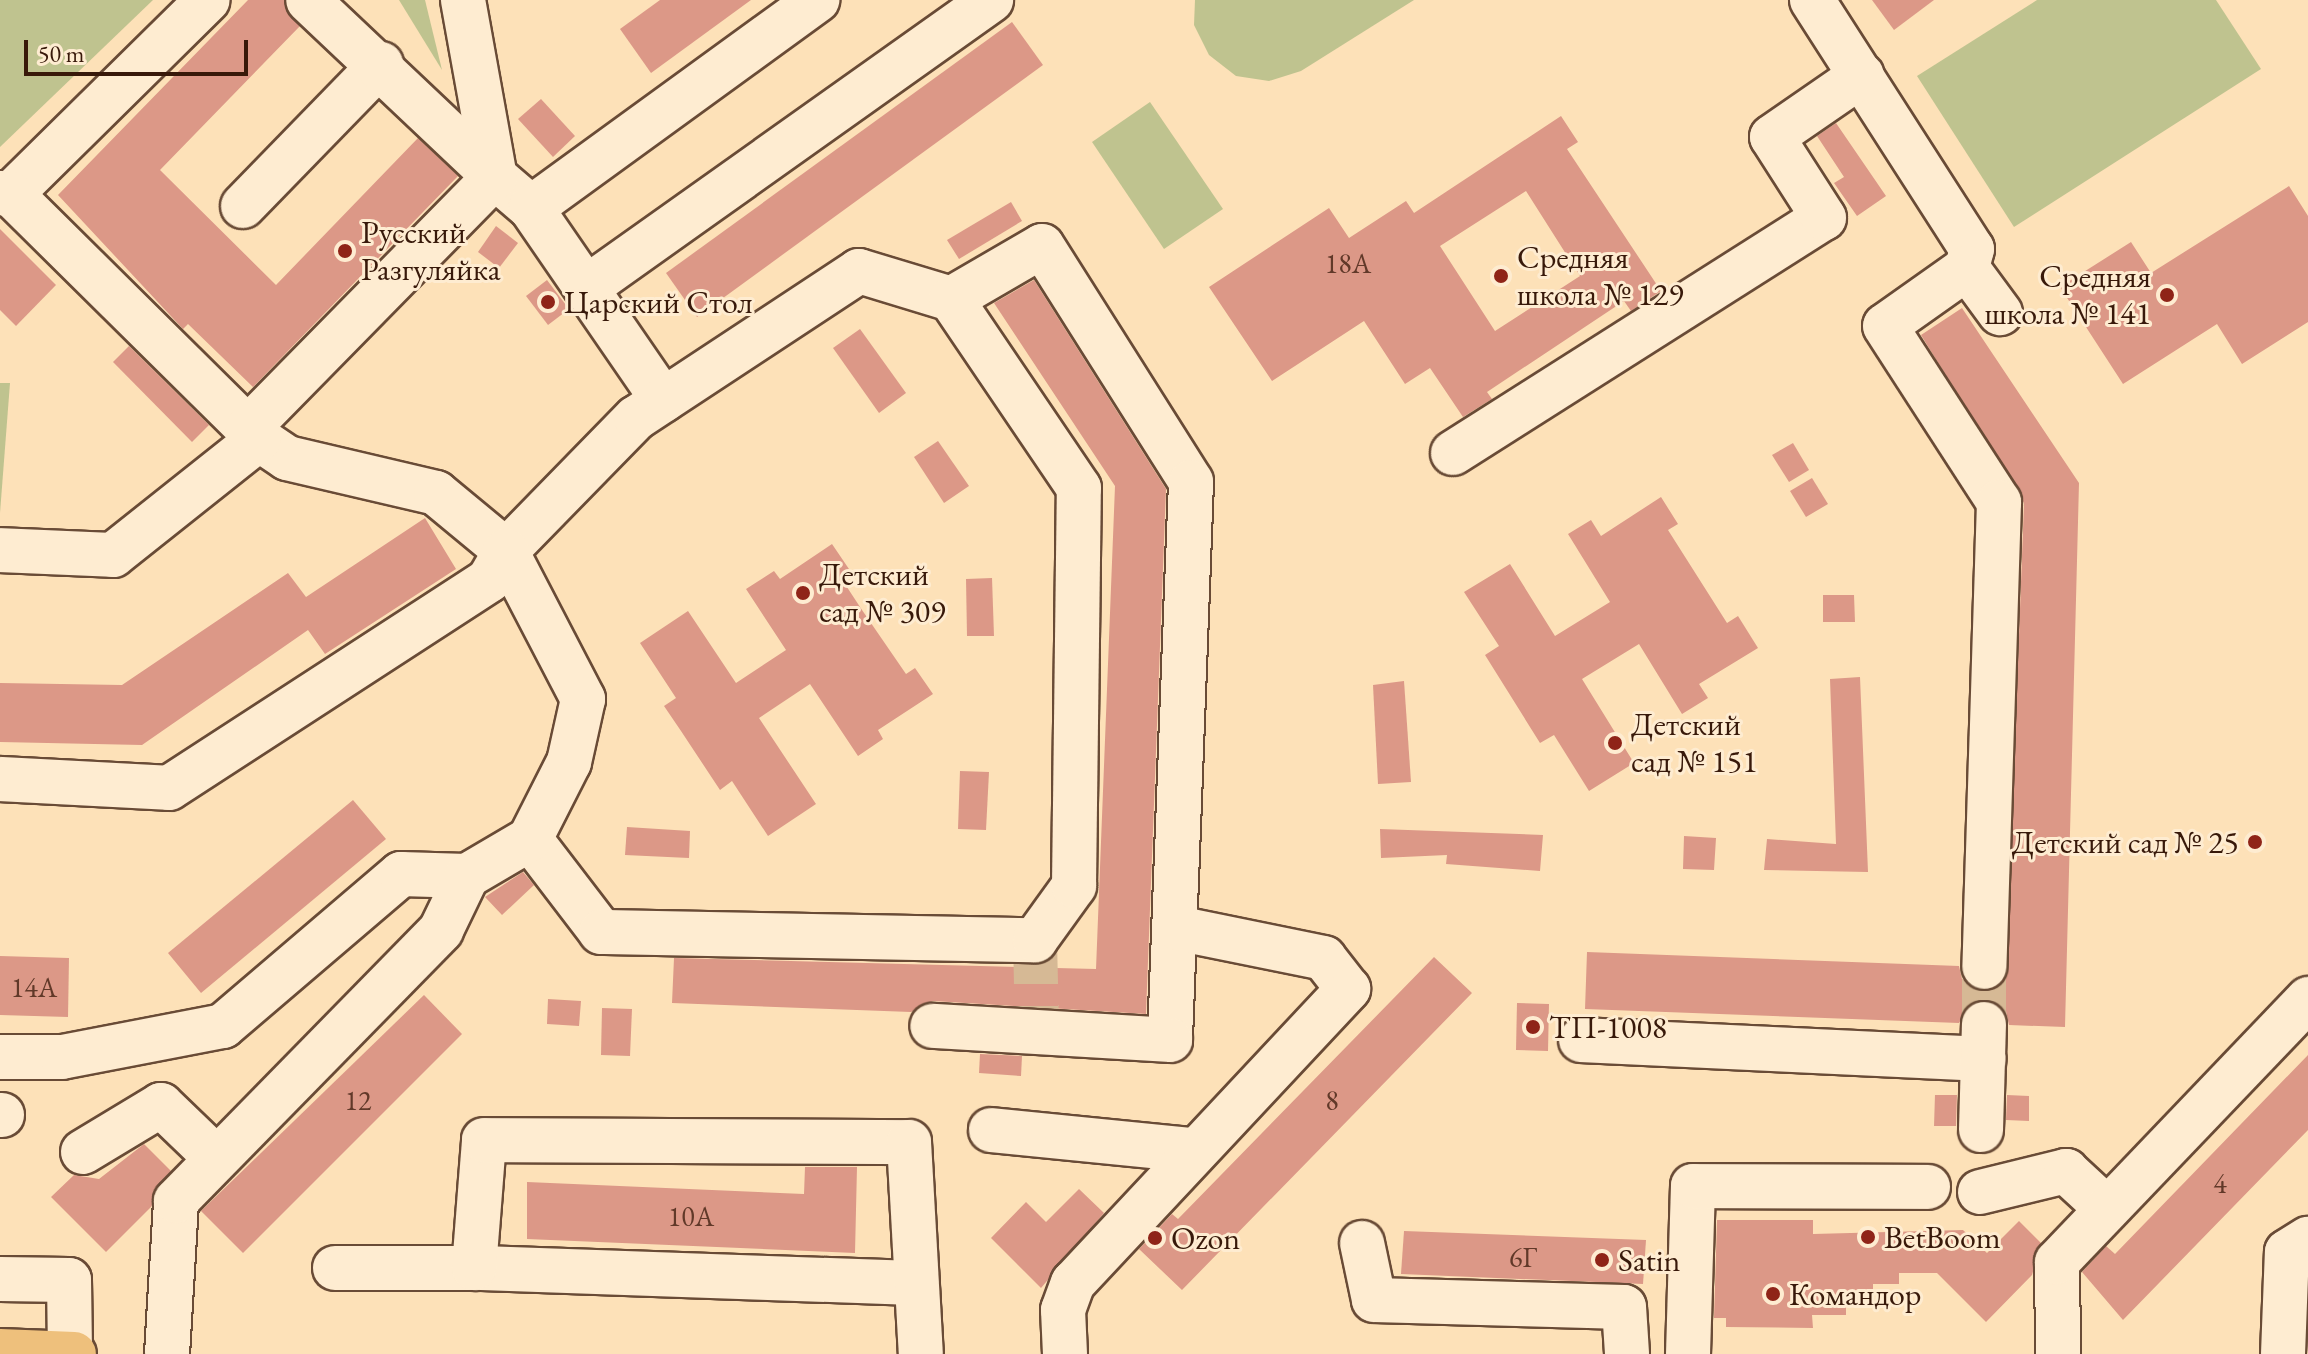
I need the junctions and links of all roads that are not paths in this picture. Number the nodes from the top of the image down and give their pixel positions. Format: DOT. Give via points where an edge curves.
graph roads {
  1 [pos="208,0"];
  2 [pos="308,0"];
  3 [pos="463,0"];
  4 [pos="817,0"];
  5 [pos="991,0"];
  6 [pos="1812,0"];
  7 [pos="381,64"];
  8 [pos="1862,75"];
  9 [pos="495,177"];
  10 [pos="6,194"];
  11 [pos="243,206"];
  12 [pos="531,208"];
  13 [pos="1967,268"];
  14 [pos="586,288"];
  15 [pos="951,299"];
  16 [pos="2000,313"];
  17 [pos="663,400"];
  18 [pos="253,434"];
  19 [pos="1453,453"];
  20 [pos="0,550"];
  21 [pos="506,551"];
  22 [pos="0,779"];
  23 [pos="530,839"];
  24 [pos="467,876"];
  25 [pos="1177,928"];
  26 [pos="1984,967"];
  27 [pos="2308,999"];
  28 [pos="932,1026"];
  29 [pos="1581,1040"];
  30 [pos="0,1057"];
  31 [pos="991,1130"];
  32 [pos="1981,1130"];
  33 [pos="1193,1150"];
  34 [pos="83,1152"];
  35 [pos="215,1157"];
  36 [pos="1928,1187"];
  37 [pos="1980,1192"];
  38 [pos="2105,1207"];
  39 [pos="2308,1239"];
  40 [pos="1362,1243"];
  41 [pos="335,1268"];
  42 [pos="474,1268"];
  43 [pos="0,1279"];
  44 [pos="914,1283"];
  45 [pos="2292,1334"];
  46 [pos="40,1353"];
  47 [pos="167,1354"];
  48 [pos="921,1354"];
  49 [pos="1065,1354"];
  50 [pos="1627,1354"];
  51 [pos="1688,1354"];
  52 [pos="2058,1354"];
  1 -- 10 [label="lane"];
  2 -- 7 [label="lane"];
  3 -- 9 [label="lane"];
  4 -- 12 [label="lane"];
  5 -- 14 [label="lane"];
  6 -- 8 [label="lane"];
  7 -- 9 [label="lane"];
  7 -- 11 [label="lane"];
  8 -- 13 [label="lane" via="1972,249"];
  8 -- 19 [label="lane" via="1772,137 1824,218"];
  9 -- 12 [label="lane"];
  9 -- 18 [label="lane"];
  10 -- 18 [label="lane"];
  12 -- 14 [label="lane"];
  13 -- 16 [label="lane"];
  13 -- 26 [label="lane" via="1885,326 1999,502"];
  14 -- 17 [label="lane"];
  15 -- 17 [label="lane" via="859,271"];
  15 -- 23 [label="lane" via="1079,488 1074,886 1035,940 601,932"];
  15 -- 25 [label="lane" via="1042,246 1191,482"];
  17 -- 21 [label="lane"];
  18 -- 20 [label="lane" via="113,555"];
  18 -- 21 [label="lane" via="287,458 436,493"];
  21 -- 22 [label="lane" via="489,580 169,788"];
  21 -- 23 [label="lane" via="583,699 569,762"];
  23 -- 24 [label="lane"];
  24 -- 30 [label="lane" via="401,874 223,1026 62,1057"];
  24 -- 35 [label="lane" via="441,930"];
  25 -- 28 [label="lane" via="1170,1040"];
  25 -- 33 [label="lane" via="1324,958 1348,989"];
  27 -- 38 [label="lane"];
  29 -- 32 [label="lane" via="1984,1041"];
  31 -- 33 [label="lane"];
  33 -- 49 [label="lane" via="1073,1283 1063,1310"];
  34 -- 35 [label="lane" via="161,1105"];
  35 -- 47 [label="lane" via="176,1201"];
  36 -- 51 [label="lane" via="1693,1186"];
  37 -- 38 [label="lane" via="2066,1171"];
  38 -- 52 [label="lane" via="2057,1262"];
  39 -- 45 [label="lane" via="2287,1252"];
  40 -- 50 [label="lane" via="1374,1300 1624,1307"];
  41 -- 42 [label="lane"];
  42 -- 44 [label="lane"];
  42 -- 44 [label="lane" via="484,1140 909,1142"];
  43 -- 46 [label="lane" via="69,1280"];
  44 -- 48 [label="lane"];
}
